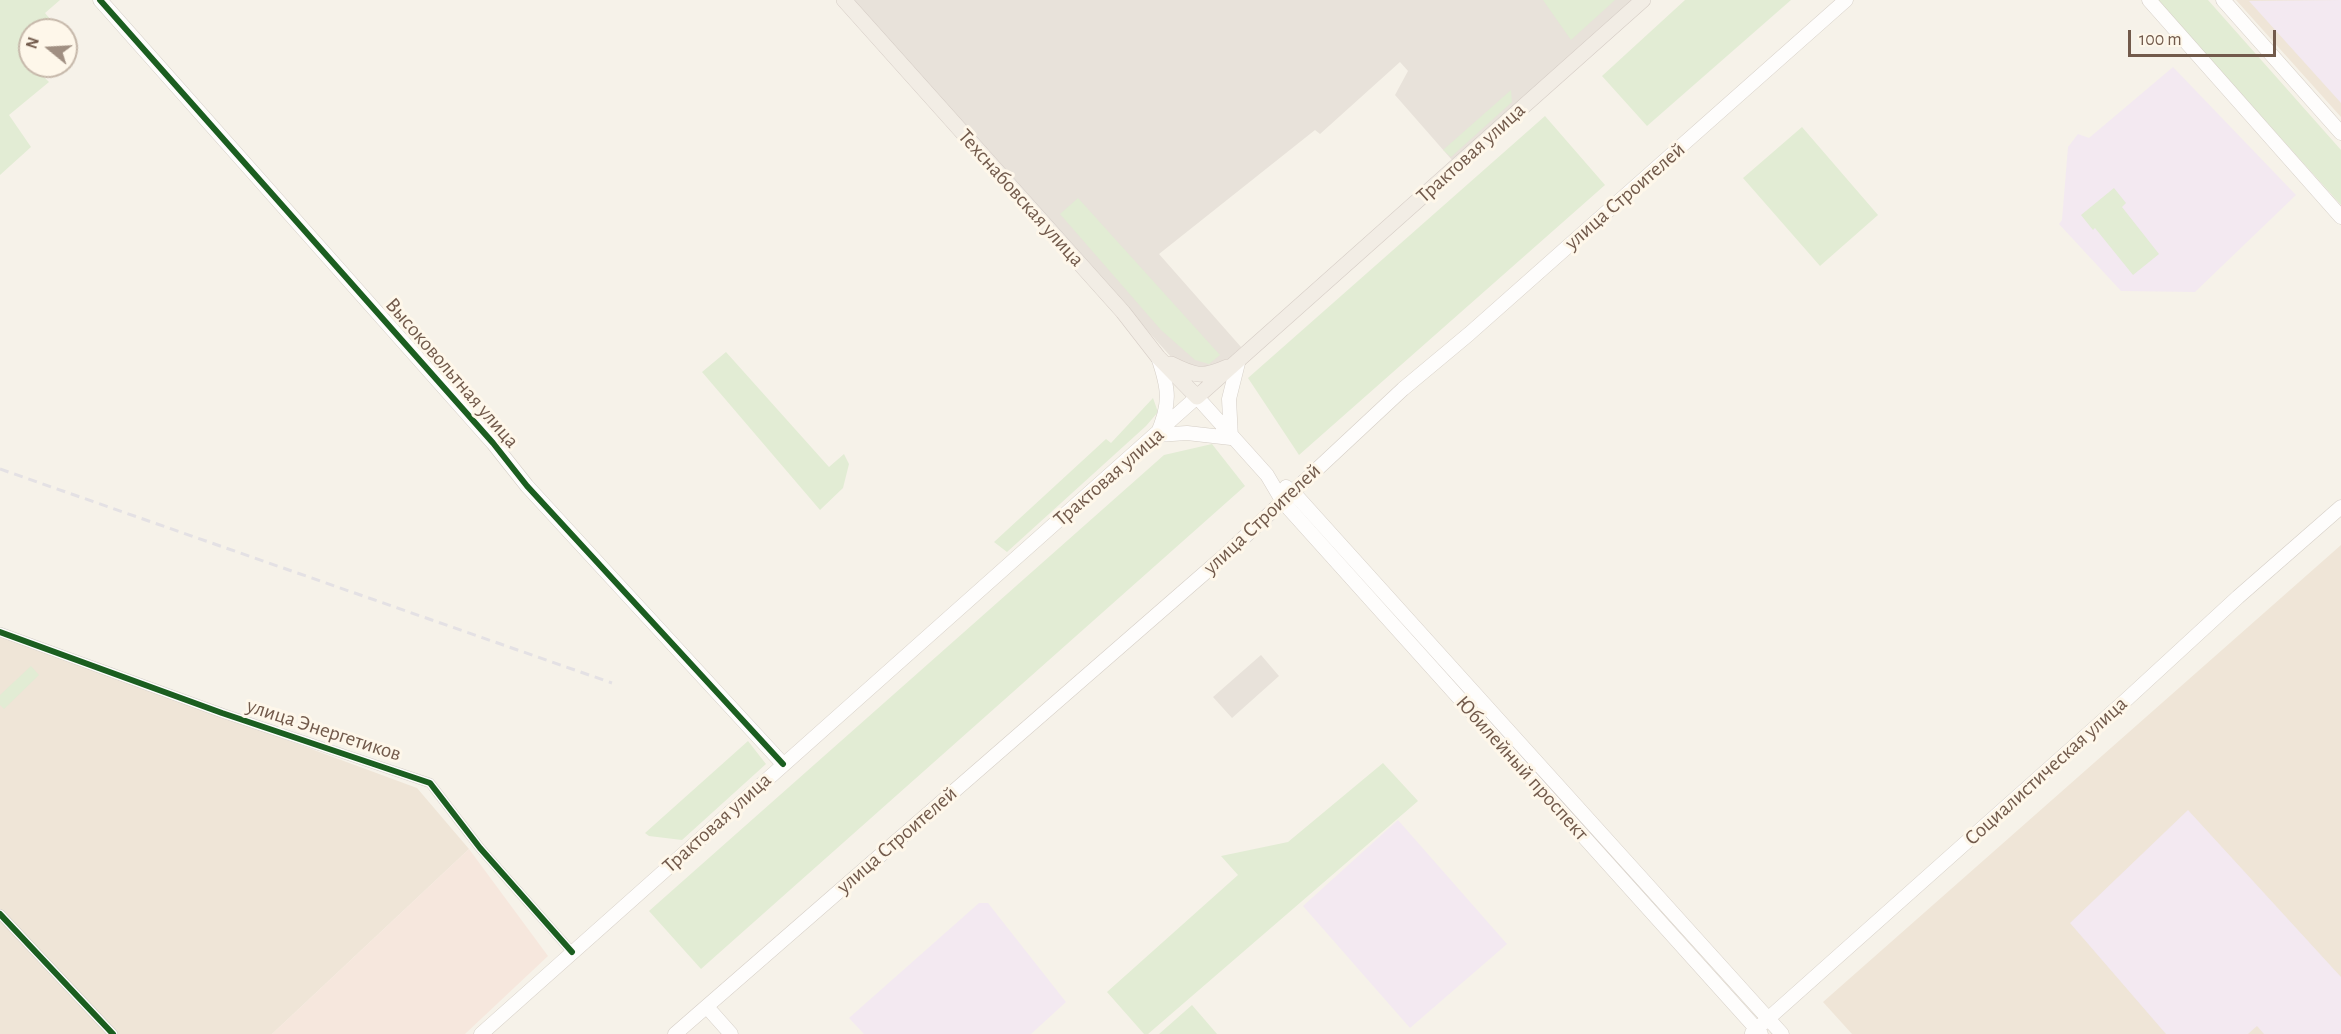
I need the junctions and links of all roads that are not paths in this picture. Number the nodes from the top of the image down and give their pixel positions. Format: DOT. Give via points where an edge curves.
graph roads {
  1 [pos="100,0"];
  2 [pos="844,0"];
  3 [pos="1643,0"];
  4 [pos="1846,0"];
  5 [pos="2149,0"];
  6 [pos="2223,0"];
  7 [pos="2341,133"];
  8 [pos="2341,217"];
  9 [pos="1158,357"];
  10 [pos="1238,363"];
  11 [pos="1197,397"];
  12 [pos="1156,435"];
  13 [pos="1231,438"];
  14 [pos="1268,476"];
  15 [pos="1293,492"];
  16 [pos="1283,502"];
  17 [pos="2341,507"];
  18 [pos="0,632"];
  19 [pos="783,764"];
  20 [pos="0,914"];
  21 [pos="572,952"];
  22 [pos="707,1007"];
  23 [pos="1768,1018"];
  24 [pos="1756,1032"];
  25 [pos="113,1034"];
  26 [pos="481,1034"];
  27 [pos="675,1034"];
  28 [pos="731,1034"];
  29 [pos="1782,1034"];
  1 -- 19 [label="main road, Высоковольтная улица" via="527,486"];
  2 -- 9 [label="main road, Техснабовская улица" via="1123,312"];
  3 -- 10 [label="main road, Трактовая улица"];
  4 -- 15 [label="main road, улица Строителей" via="1403,389"];
  5 -- 8 [label="main road"];
  6 -- 7 [label="main road"];
  9 -- 10 [label="main road" via="1198,376"];
  9 -- 11 [label="main road, Техснабовская улица"];
  9 -- 12 [label="main road" via="1168,398"];
  10 -- 11 [label="main road, Трактовая улица"];
  10 -- 13 [label="main road" via="1229,399"];
  11 -- 12 [label="main road, Трактовая улица"];
  11 -- 13 [label="main road"];
  12 -- 13 [label="main road" via="1187,433"];
  12 -- 19 [label="main road, Трактовая улица"];
  13 -- 14 [label="main road"];
  14 -- 15 [label="main road"];
  14 -- 16 [label="main road, Юбилейный проспект"];
  15 -- 16 [label="main road, улица Строителей"];
  15 -- 23 [label="main road"];
  16 -- 22 [label="main road, улица Строителей"];
  16 -- 24 [label="main road, Юбилейный проспект"];
  17 -- 23 [label="main road, Социалистическая улица"];
  18 -- 21 [label="street, улица Энергетиков" via="430,783 480,848"];
  19 -- 21 [label="main road, Трактовая улица"];
  20 -- 25 [label="street"];
  21 -- 26 [label="main road, Трактовая улица"];
  22 -- 27 [label="main road, улица Строителей"];
  22 -- 28 [label="main road"];
  23 -- 24 [label="main road, Социалистическая улица"];
  23 -- 29 [label="main road"];
}
